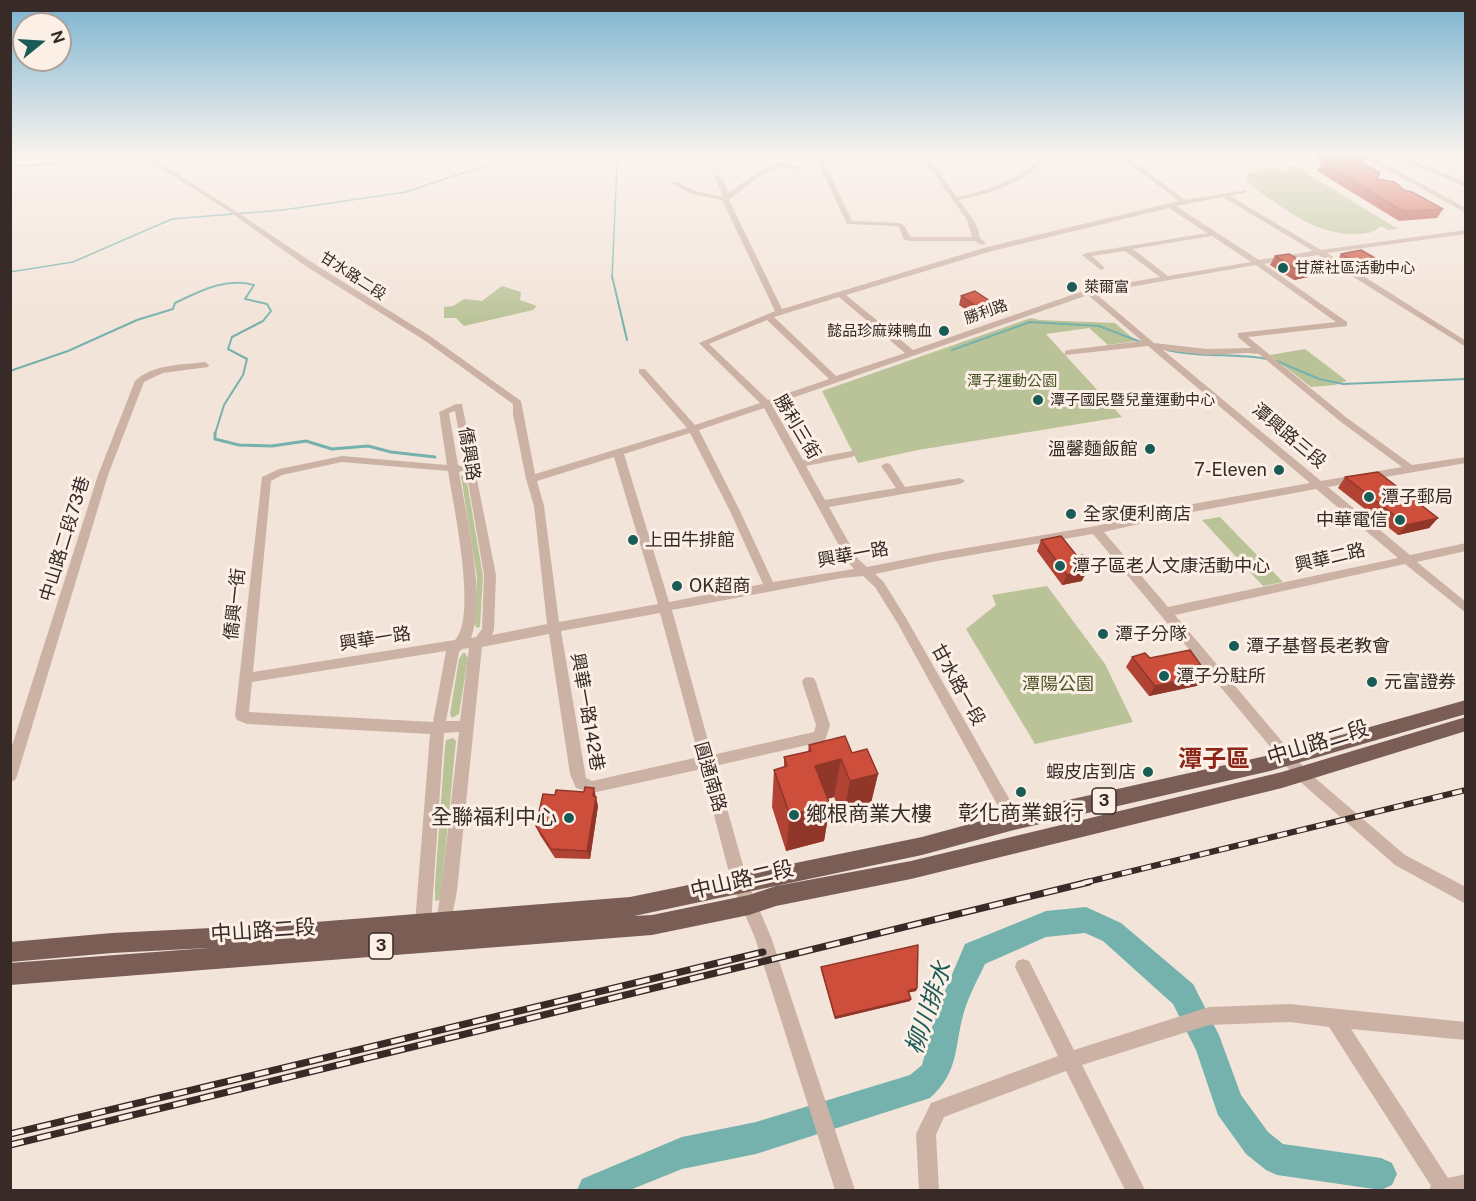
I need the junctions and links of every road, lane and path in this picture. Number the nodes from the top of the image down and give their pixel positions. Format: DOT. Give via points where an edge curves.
graph roads {
  1 [pos="231,210"];
  2 [pos="732,210"];
  3 [pos="843,210"];
  4 [pos="963,210"];
  5 [pos="1150,210"];
  6 [pos="1177,210"];
  7 [pos="1249,210"];
  8 [pos="1466,232"];
  9 [pos="1212,234"];
  10 [pos="976,238"];
  11 [pos="1126,248"];
  12 [pos="990,249"];
  13 [pos="1320,252"];
  14 [pos="1258,262"];
  15 [pos="1101,268"];
  16 [pos="1166,278"];
  17 [pos="1089,292"];
  18 [pos="840,294"];
  19 [pos="780,312"];
  20 [pos="770,317"];
  21 [pos="1149,345"];
  22 [pos="1466,345"];
  23 [pos="1068,353"];
  24 [pos="912,354"];
  25 [pos="1271,358"];
  26 [pos="205,365"];
  27 [pos="642,371"];
  28 [pos="835,380"];
  29 [pos="767,404"];
  30 [pos="693,429"];
  31 [pos="618,452"];
  32 [pos="852,454"];
  33 [pos="1466,460"];
  34 [pos="801,464"];
  35 [pos="886,466"];
  36 [pos="471,468"];
  37 [pos="1410,468"];
  38 [pos="454,470"];
  39 [pos="531,480"];
  40 [pos="960,481"];
  41 [pos="1320,485"];
  42 [pos="903,491"];
  43 [pos="823,504"];
  44 [pos="1096,530"];
  45 [pos="1466,547"];
  46 [pos="1406,559"];
  47 [pos="864,572"];
  48 [pos="770,588"];
  49 [pos="665,608"];
  50 [pos="1466,609"];
  51 [pos="1167,612"];
  52 [pos="554,629"];
  53 [pos="480,642"];
  54 [pos="459,644"];
  55 [pos="246,678"];
  56 [pos="809,682"];
  57 [pos="1466,707"];
  58 [pos="1466,724"];
  59 [pos="466,726"];
  60 [pos="438,728"];
  61 [pos="1288,758"];
  62 [pos="706,763"];
  63 [pos="1302,775"];
  64 [pos="10,776"];
  65 [pos="1014,821"];
  66 [pos="740,885"];
  67 [pos="1466,896"];
  68 [pos="749,905"];
  69 [pos="444,921"];
  70 [pos="423,923"];
  71 [pos="10,952"];
  72 [pos="1023,967"];
  73 [pos="10,975"];
  74 [pos="1334,1019"];
  75 [pos="1466,1031"];
  76 [pos="1068,1061"];
  77 [pos="1466,1184"];
  78 [pos="1441,1190"];
  79 [pos="845,1191"];
  80 [pos="929,1191"];
  81 [pos="1135,1191"];
  1 -- 39 [label="street, 甘水路二段" via="427,338 518,403"];
  2 -- 19 [label="street"];
  3 -- 10 [label="street" via="849,223 897,224 907,238"];
  4 -- 10 [label="street"];
  5 -- 12 [label="street"];
  6 -- 9 [label="street"];
  7 -- 13 [label="street"];
  8 -- 13 [label="street, 勝利路"];
  9 -- 11 [label="street"];
  9 -- 14 [label="street"];
  10 -- 12 [label="street"];
  11 -- 15 [label="street" via="1086,255"];
  11 -- 16 [label="street"];
  12 -- 18 [label="street"];
  13 -- 14 [label="street, 勝利路"];
  13 -- 22 [label="street"];
  14 -- 16 [label="street, 勝利路"];
  14 -- 25 [label="street" via="1344,324 1241,335"];
  16 -- 17 [label="street, 勝利路"];
  17 -- 21 [label="street, 潭興路三段"];
  17 -- 24 [label="street, 勝利路"];
  18 -- 19 [label="street"];
  18 -- 24 [label="street"];
  19 -- 20 [label="street"];
  20 -- 28 [label="street"];
  20 -- 29 [label="street, 勝利三街" via="703,343"];
  21 -- 23 [label="street"];
  21 -- 25 [label="street" via="1207,352 1248,350"];
  21 -- 41 [label="street, 潭興路三段"];
  24 -- 28 [label="street, 勝利路"];
  25 -- 37 [label="street" via="1344,420"];
  26 -- 64 [label="street, 中山路二段73巷" via="145,375 140,381 103,475"];
  27 -- 30 [label="street"];
  28 -- 29 [label="street, 勝利路"];
  29 -- 30 [label="street, 勝利路"];
  29 -- 34 [label="street, 勝利三街"];
  30 -- 31 [label="street, 勝利路"];
  30 -- 48 [label="street"];
  31 -- 39 [label="street, 勝利路"];
  31 -- 49 [label="street, 圓通南路"];
  32 -- 34 [label="street"];
  33 -- 37 [label="street, 興華一路"];
  34 -- 43 [label="street, 勝利三街"];
  35 -- 42 [label="street"];
  36 -- 38 [label="street, 僑興一街"];
  36 -- 38 [label="street, 僑興路" via="459,406 444,412"];
  36 -- 53 [label="street, 僑興路" via="490,575 488,630"];
  37 -- 41 [label="street, 興華一路"];
  38 -- 54 [label="street, 僑興路" via="471,580 468,630"];
  38 -- 55 [label="street, 僑興一街" via="342,459 279,472 266,479"];
  39 -- 52 [label="street" via="539,506"];
  40 -- 42 [label="street"];
  41 -- 44 [label="street, 興華一路"];
  41 -- 46 [label="street, 潭興路三段"];
  42 -- 43 [label="street"];
  43 -- 47 [label="street, 勝利三街" via="854,562"];
  44 -- 47 [label="street, 興華一路"];
  44 -- 51 [label="street"];
  45 -- 46 [label="street, 興華二路"];
  46 -- 50 [label="street, 潭興路三段"];
  46 -- 51 [label="street, 興華二路"];
  47 -- 48 [label="street, 興華一路"];
  47 -- 65 [label="street, 甘水路一段" via="879,584 902,621"];
  48 -- 49 [label="street, 興華一路"];
  49 -- 52 [label="street, 興華一路"];
  49 -- 62 [label="street, 圓通南路"];
  51 -- 61 [label="street"];
  52 -- 53 [label="street, 興華一路"];
  52 -- 62 [label="street, 興華一路142巷" via="581,783 592,787"];
  53 -- 54 [label="street, 興華一路"];
  53 -- 59 [label="street, 僑興路" via="476,646"];
  54 -- 55 [label="street, 興華一路"];
  54 -- 60 [label="street, 僑興路" via="450,657"];
  55 -- 60 [label="street, 僑興一街" via="242,716 248,718"];
  56 -- 62 [label="street" via="823,725 820,737"];
  57 -- 61 [label="main road, 中山路二段 / 3"];
  58 -- 63 [label="main road, 中山路二段 / 3"];
  59 -- 60 [label="street, 僑興一街"];
  59 -- 69 [label="street, 僑興路"];
  60 -- 70 [label="street, 僑興路"];
  61 -- 63 [label="street"];
  61 -- 65 [label="main road, 中山路二段 / 3"];
  62 -- 66 [label="street, 圓通南路"];
  63 -- 67 [label="street" via="1400,860"];
  63 -- 68 [label="main road, 中山路二段 / 3" via="911,870 776,896"];
  65 -- 66 [label="main road, 中山路二段 / 3" via="922,846"];
  66 -- 68 [label="street, 圓通南路"];
  66 -- 69 [label="main road, 中山路二段 / 3" via="630,907"];
  68 -- 73 [label="main road, 中山路二段 / 3" via="652,925"];
  68 -- 79 [label="street, 圓通南路" via="778,981"];
  69 -- 70 [label="main road, 中山路二段 / 3"];
  70 -- 71 [label="main road, 中山路二段 / 3"];
  72 -- 76 [label="street"];
  74 -- 75 [label="street"];
  74 -- 76 [label="street" via="1290,1013 1209,1016"];
  74 -- 78 [label="street"];
  76 -- 80 [label="street" via="939,1110 926,1134"];
  76 -- 81 [label="street"];
  77 -- 78 [label="street"];
}
